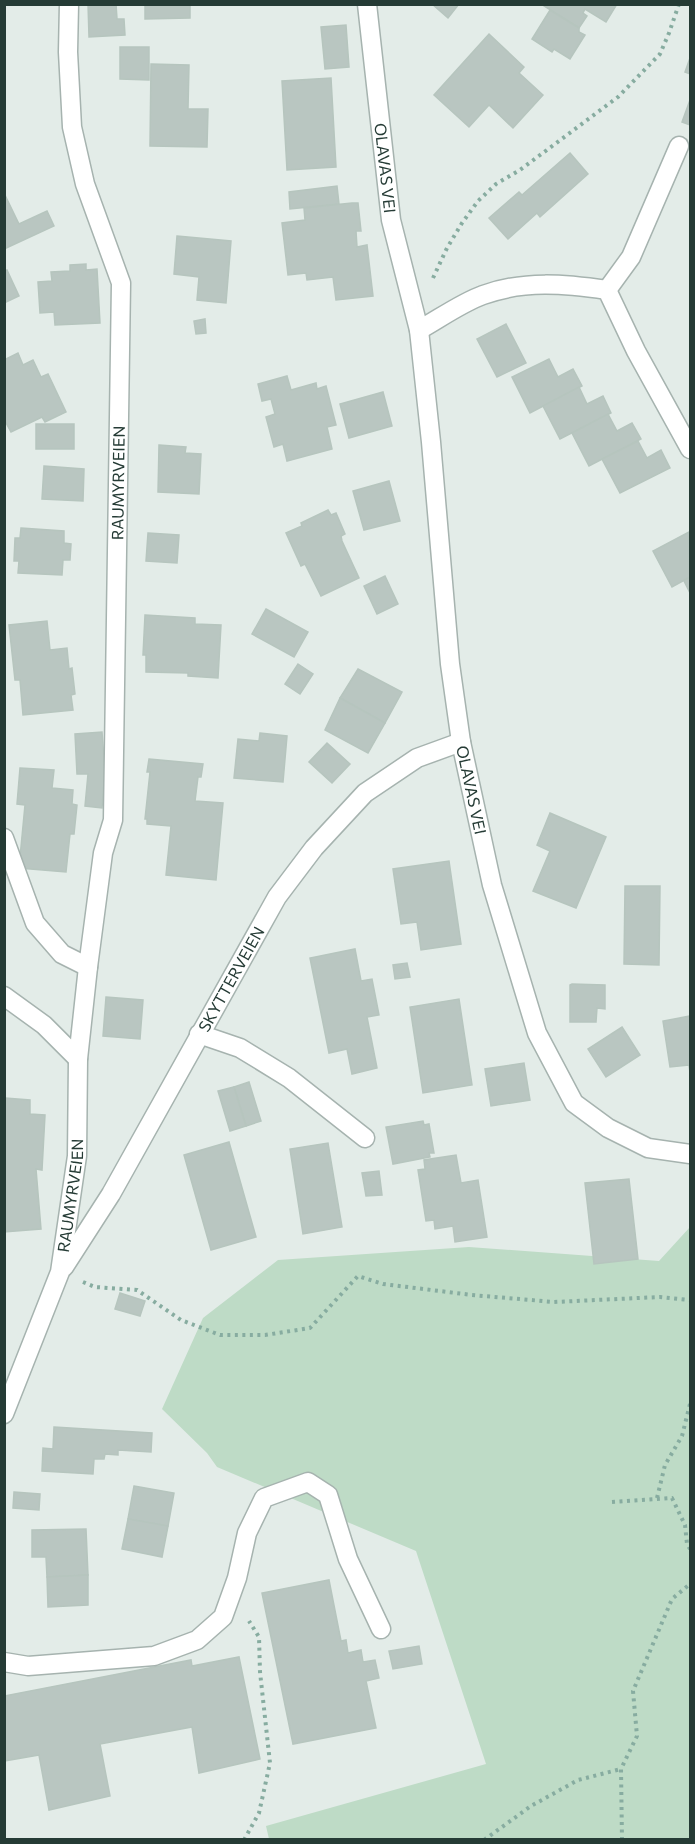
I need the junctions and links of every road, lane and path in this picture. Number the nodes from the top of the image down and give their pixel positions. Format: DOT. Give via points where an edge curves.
graph roads {
  1 [pos="69,4"];
  2 [pos="367,4"];
  3 [pos="679,4"];
  4 [pos="679,146"];
  5 [pos="431,282"];
  6 [pos="607,290"];
  7 [pos="419,330"];
  8 [pos="690,449"];
  9 [pos="461,742"];
  10 [pos="4,838"];
  11 [pos="88,967"];
  12 [pos="4,996"];
  13 [pos="199,1034"];
  14 [pos="78,1059"];
  15 [pos="365,1138"];
  16 [pos="690,1154"];
  17 [pos="60,1272"];
  18 [pos="690,1300"];
  19 [pos="690,1404"];
  20 [pos="4,1414"];
  21 [pos="657,1498"];
  22 [pos="612,1502"];
  23 [pos="690,1549"];
  24 [pos="690,1584"];
  25 [pos="223,1617"];
  26 [pos="381,1629"];
  27 [pos="4,1662"];
  28 [pos="621,1769"];
  29 [pos="244,1839"];
  30 [pos="484,1839"];
  31 [pos="622,1839"];
  1 -- 11 [label="street, RAUMYRVEIEN" via="72,127 85,184 121,283 113,820 103,853"];
  2 -- 7 [label="street, OLAVAS VEI" via="391,220"];
  3 -- 5 [label="path" via="660,54 618,97 478,201 447,248"];
  4 -- 6 [label="street" via="632,257"];
  6 -- 7 [label="street" via="523,284 482,295"];
  6 -- 8 [label="street"];
  7 -- 9 [label="street, OLAVAS VEI" via="450,664"];
  9 -- 13 [label="street, SKYTTERVEIEN" via="417,758 365,792 314,848 277,897"];
  9 -- 16 [label="street, OLAVAS VEI" via="492,885 537,1033 574,1102 608,1128 648,1148"];
  10 -- 11 [label="street" via="34,923 62,954"];
  11 -- 14 [label="street, RAUMYRVEIEN"];
  12 -- 14 [label="street" via="44,1025"];
  13 -- 15 [label="street" via="240,1048 289,1078"];
  13 -- 17 [label="street, SKYTTERVEIEN" via="111,1194"];
  14 -- 17 [label="street, RAUMYRVEIEN" via="77,1156"];
  17 -- 18 [label="path" via="95,1287 137,1290 181,1320 220,1335 310,1329 358,1276 383,1284 554,1302"];
  17 -- 20 [label="street, RAUMYRVEIEN"];
  19 -- 21 [label="path" via="682,1436 665,1465"];
  21 -- 22 [label="path"];
  21 -- 23 [label="path" via="672,1498 685,1525"];
  24 -- 28 [label="path" via="672,1599 633,1691 637,1736"];
  25 -- 26 [label="street" via="247,1533 264,1498 308,1482 328,1495 348,1559"];
  25 -- 27 [label="street" via="197,1640 154,1656 28,1666"];
  25 -- 29 [label="path" via="247,1618 259,1637 270,1763 260,1813"];
  28 -- 30 [label="path" via="578,1780"];
  28 -- 31 [label="path"];
}
